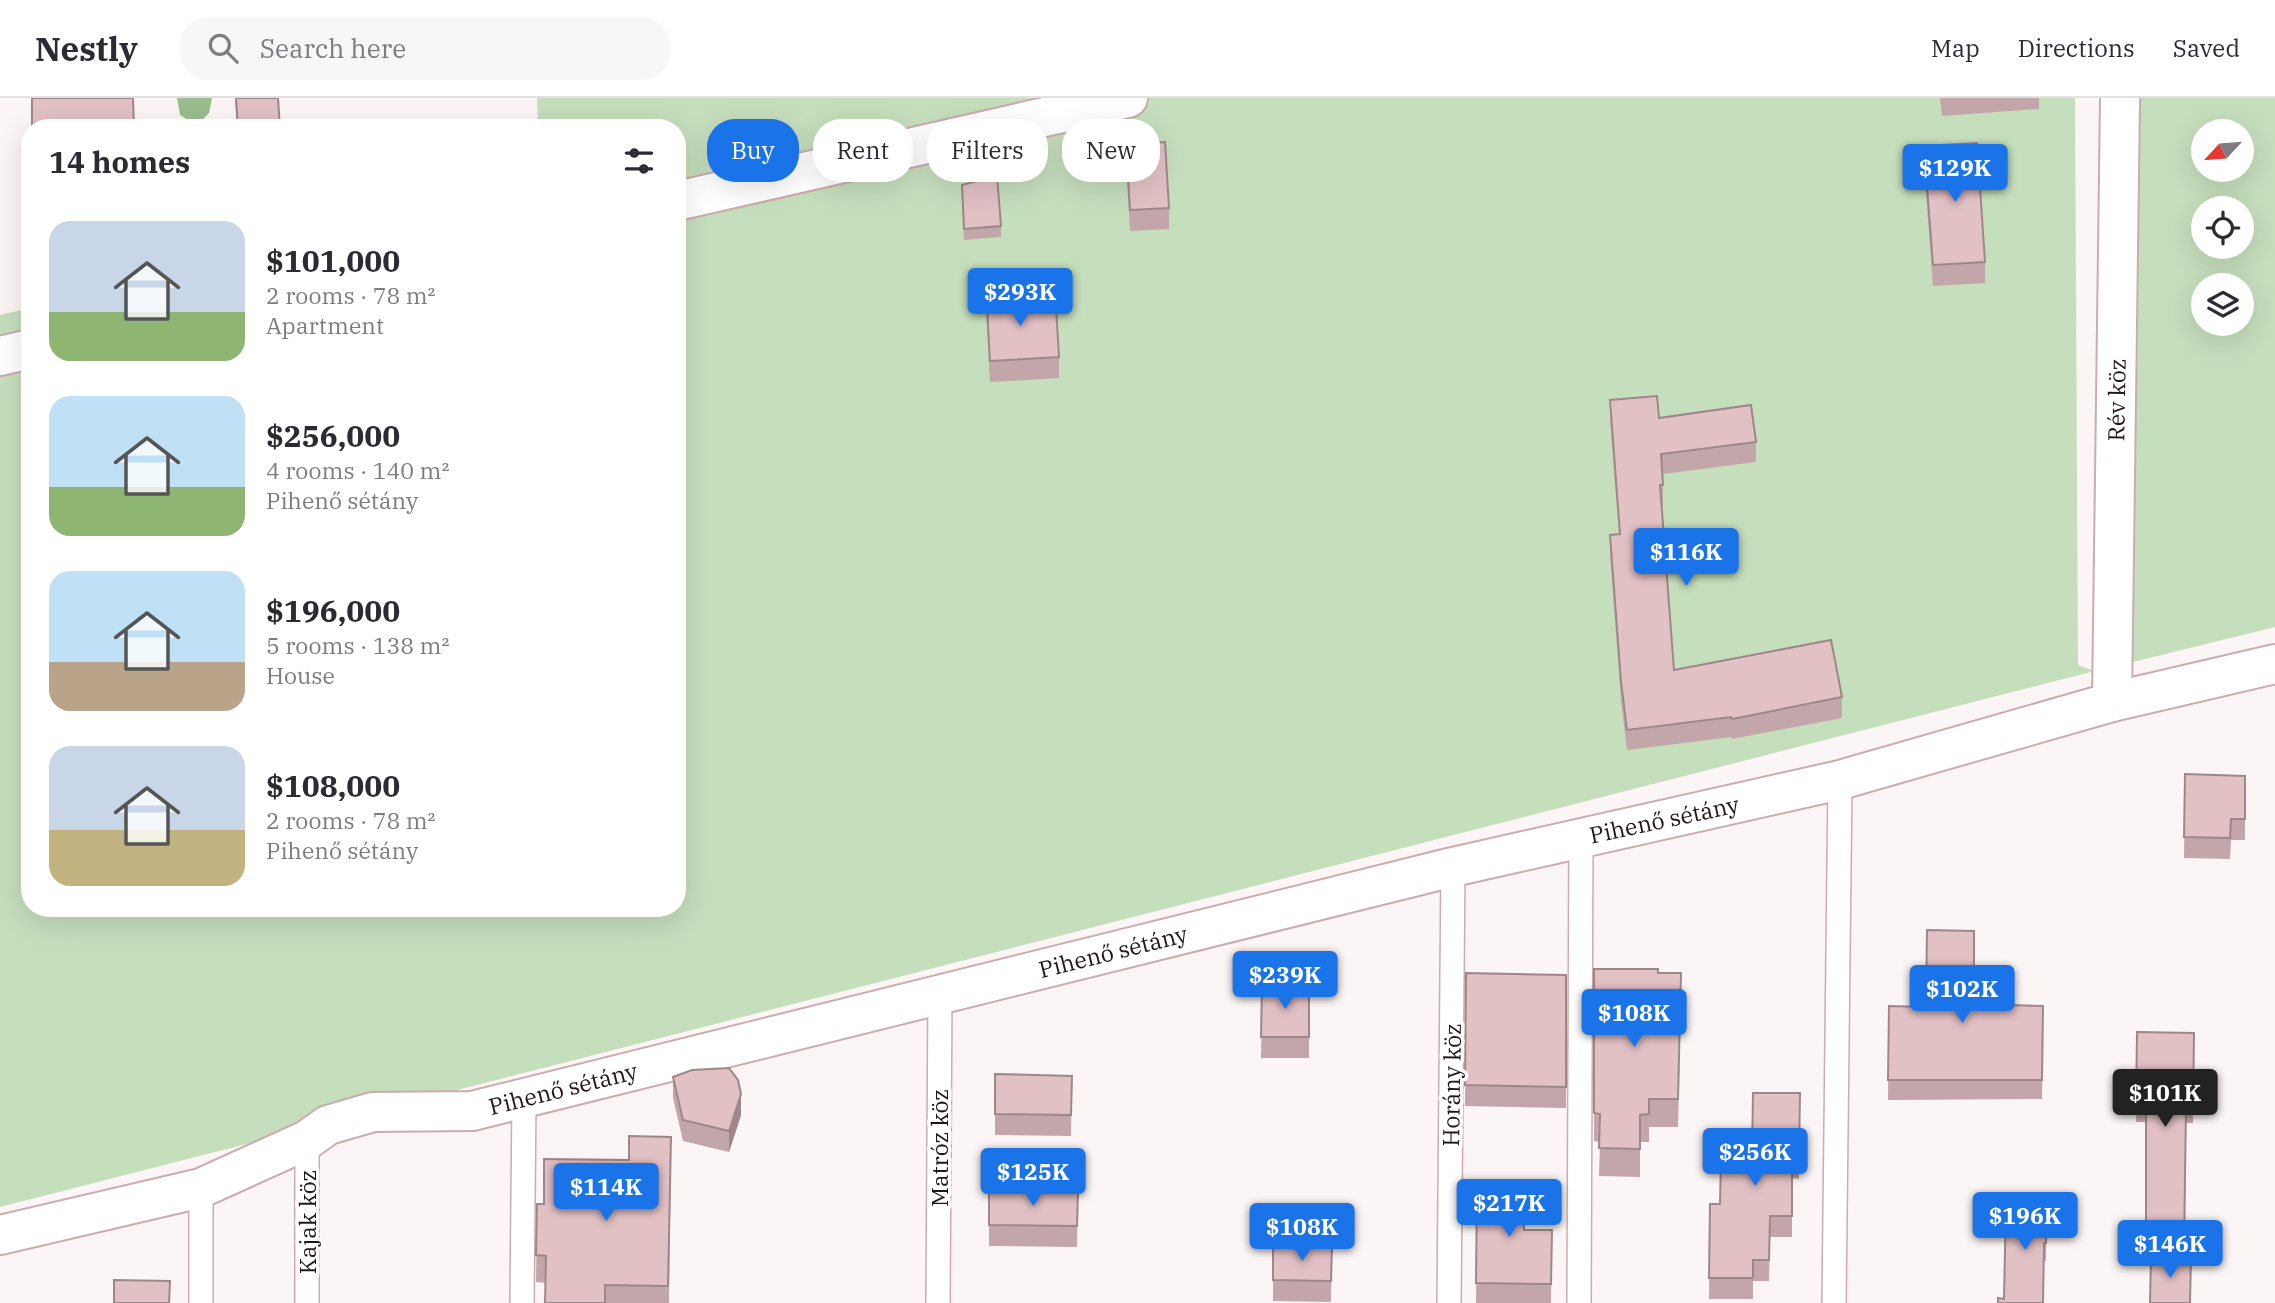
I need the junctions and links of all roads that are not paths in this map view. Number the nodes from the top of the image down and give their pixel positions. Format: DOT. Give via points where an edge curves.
graph roads {
  1 [pos="1128,98"];
  2 [pos="2120,98"];
  3 [pos="686,199"];
  4 [pos="21,351"];
  5 [pos="0,356"];
  6 [pos="2275,664"];
  7 [pos="2112,702"];
  8 [pos="1840,780"];
  9 [pos="1581,837"];
  10 [pos="1454,867"];
  11 [pos="940,993"];
  12 [pos="524,1098"];
  13 [pos="307,1140"];
  14 [pos="201,1188"];
  15 [pos="0,1235"];
  16 [pos="201,1303"];
  17 [pos="307,1303"];
  18 [pos="522,1303"];
  19 [pos="938,1303"];
  20 [pos="1449,1303"];
  21 [pos="1579,1303"];
  22 [pos="1834,1303"];
  1 -- 3 [label="street"];
  2 -- 7 [label="street, Rév köz"];
  4 -- 5 [label="street"];
  6 -- 7 [label="street, Pihenő sétány"];
  7 -- 8 [label="street, Pihenő sétány"];
  8 -- 9 [label="street, Pihenő sétány"];
  8 -- 22 [label="lane"];
  9 -- 10 [label="street, Pihenő sétány"];
  9 -- 21 [label="lane"];
  10 -- 11 [label="street, Pihenő sétány"];
  10 -- 20 [label="lane, Horány köz"];
  11 -- 12 [label="street, Pihenő sétány"];
  11 -- 19 [label="lane, Matróz köz"];
  12 -- 13 [label="street, Pihenő sétány" via="472,1111 373,1112 328,1125"];
  12 -- 18 [label="lane"];
  13 -- 14 [label="street, Pihenő sétány"];
  13 -- 17 [label="lane, Kajak köz"];
  14 -- 15 [label="street, Pihenő sétány"];
  14 -- 16 [label="lane"];
}
